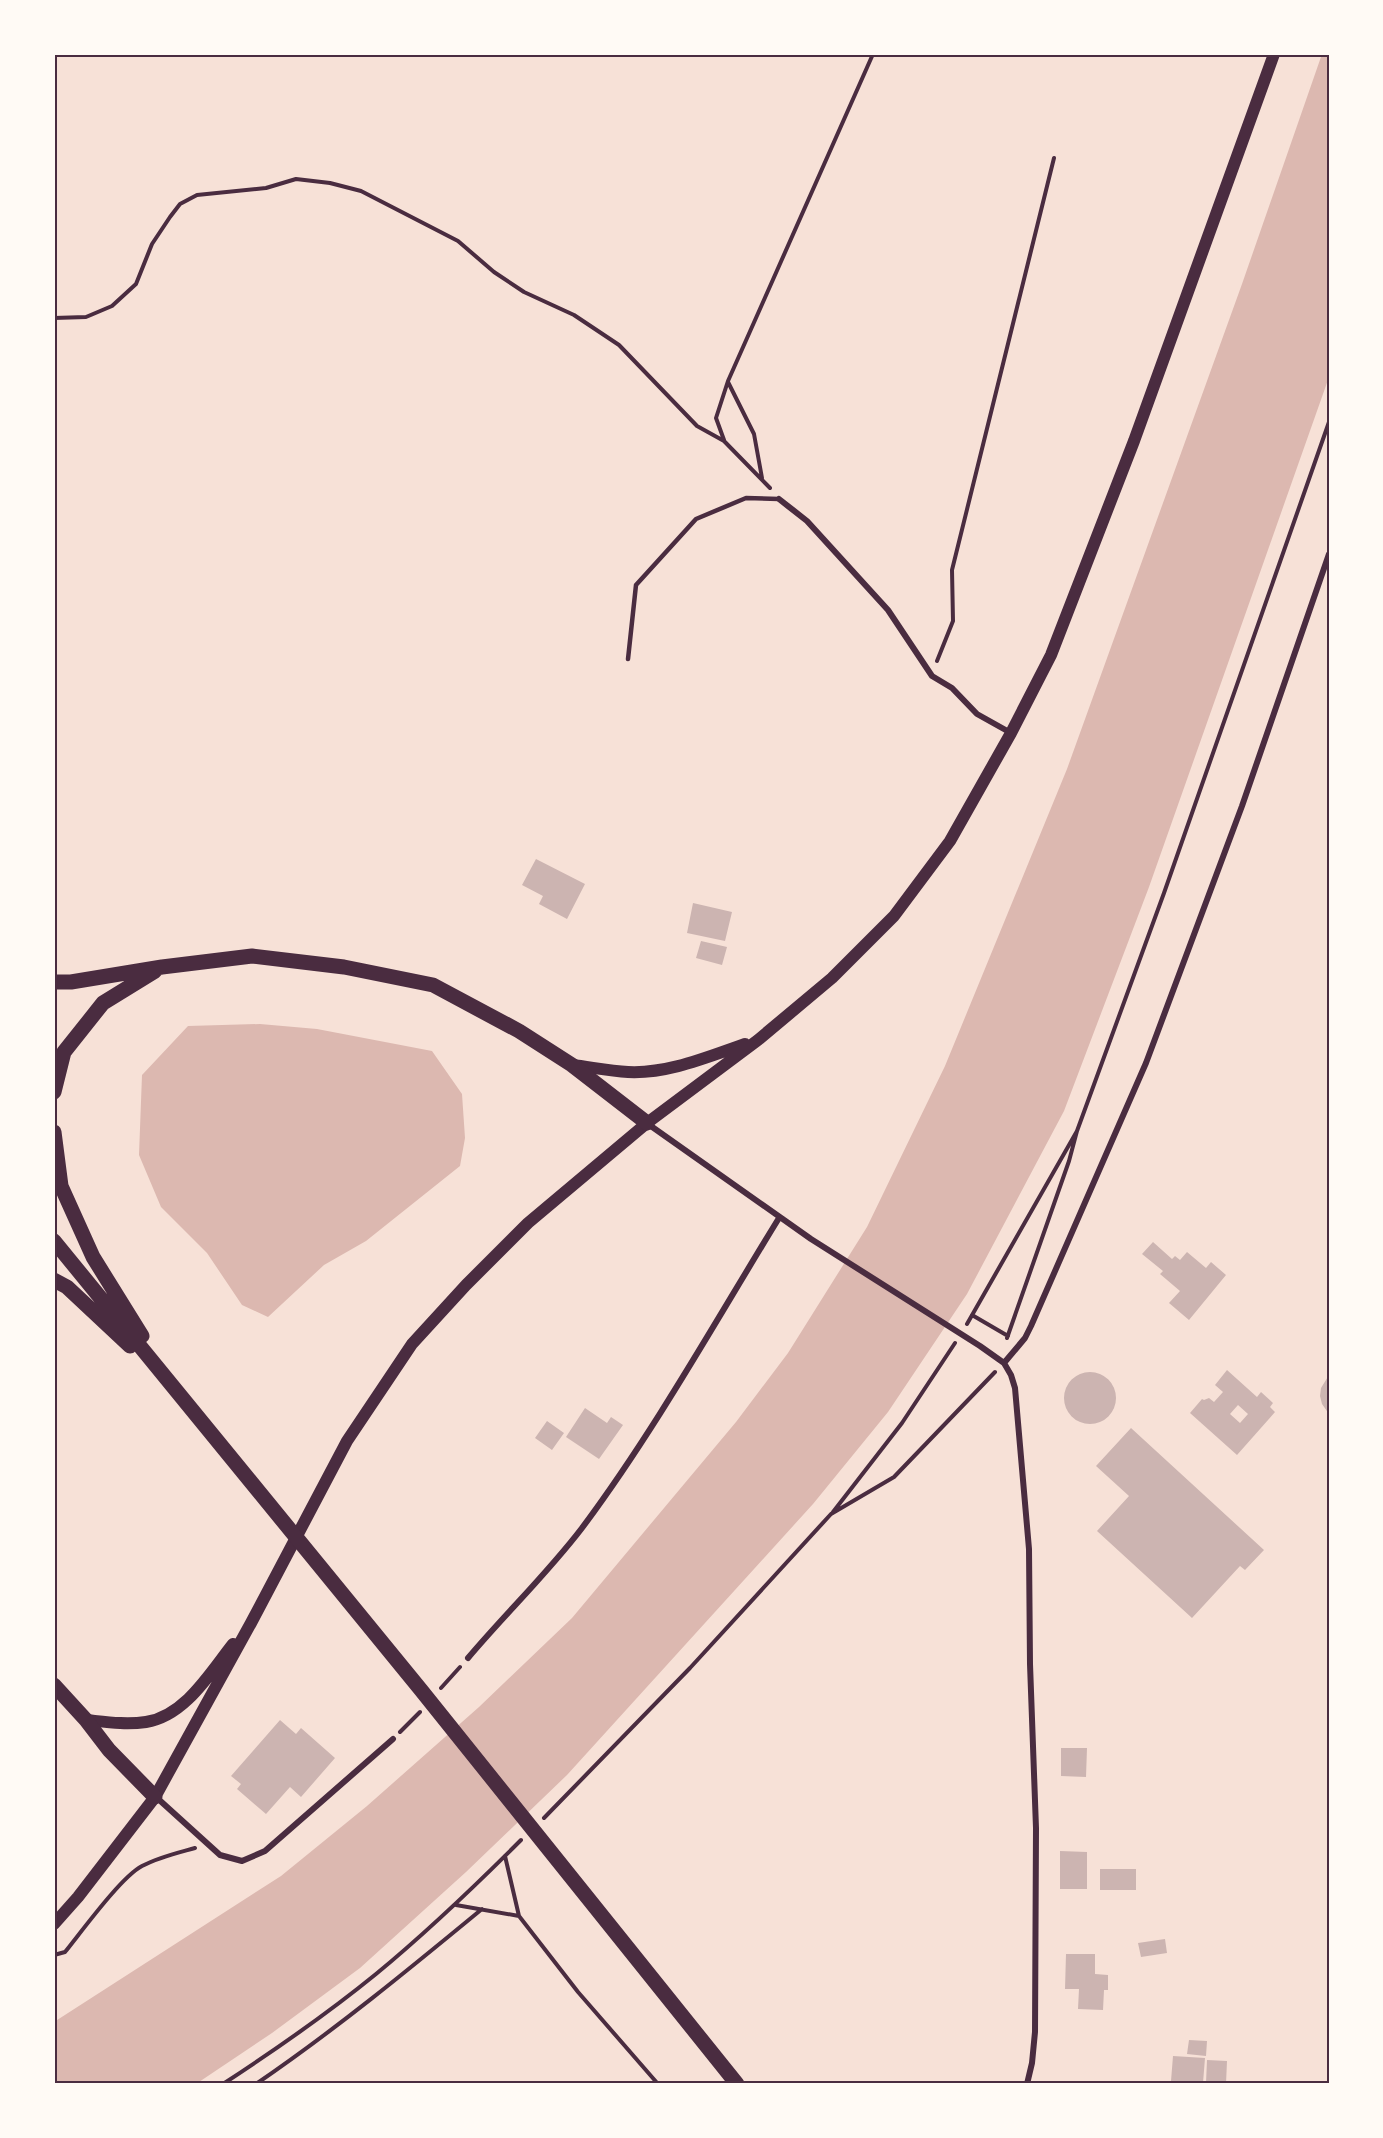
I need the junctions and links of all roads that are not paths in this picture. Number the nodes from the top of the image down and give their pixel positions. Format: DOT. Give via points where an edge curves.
graph roads {
  1 [pos="1274,54"];
  2 [pos="779,500"];
  3 [pos="1329,554"];
  4 [pos="628,659"];
  5 [pos="1011,733"];
  6 [pos="162,967"];
  7 [pos="54,982"];
  8 [pos="758,1040"];
  9 [pos="572,1065"];
  10 [pos="54,1092"];
  11 [pos="647,1123"];
  12 [pos="54,1132"];
  13 [pos="779,1218"];
  14 [pos="54,1240"];
  15 [pos="54,1280"];
  16 [pos="1004,1363"];
  17 [pos="176,1389"];
  18 [pos="251,1623"];
  19 [pos="468,1658"];
  20 [pos="54,1685"];
  21 [pos="86,1720"];
  22 [pos="393,1739"];
  23 [pos="156,1797"];
  24 [pos="54,1924"];
  25 [pos="737,2084"];
  26 [pos="1027,2084"];
  1 -- 5 [label="main road" via="1130,451 1051,655"];
  2 -- 4 [label="lane" via="746,498 696,519 636,585"];
  2 -- 5 [label="street" via="807,521 888,610 932,676 952,688 978,714"];
  3 -- 16 [label="street" via="1239,817 1146,1063 1031,1326"];
  5 -- 8 [label="main road" via="950,841 894,916 832,978"];
  6 -- 7 [label="main road"];
  6 -- 9 [label="main road" via="252,956 344,967 433,985 519,1031"];
  6 -- 10 [label="main road" via="103,1004 64,1052"];
  8 -- 9 [label="main road" via="660,1070 627,1072"];
  8 -- 11 [label="main road"];
  9 -- 11 [label="main road"];
  11 -- 13 [label="street"];
  11 -- 18 [label="main road" via="528,1223 412,1344 347,1441"];
  12 -- 17 [label="main road" via="61,1186 93,1257"];
  13 -- 16 [label="street"];
  13 -- 19 [label="street" via="615,1482 547,1570"];
  14 -- 17 [label="main road"];
  15 -- 17 [label="main road" via="67,1287"];
  16 -- 26 [label="street" via="1017,1401 1029,1549 1036,1828 1035,2032"];
  17 -- 25 [label="main road"];
  18 -- 21 [label="main road" via="188,1700 170,1714 126,1724"];
  18 -- 23 [label="main road"];
  20 -- 21 [label="main road"];
  21 -- 23 [label="main road" via="109,1750"];
  22 -- 23 [label="street" via="265,1851 242,1861 220,1855"];
  23 -- 24 [label="main road"];
}
